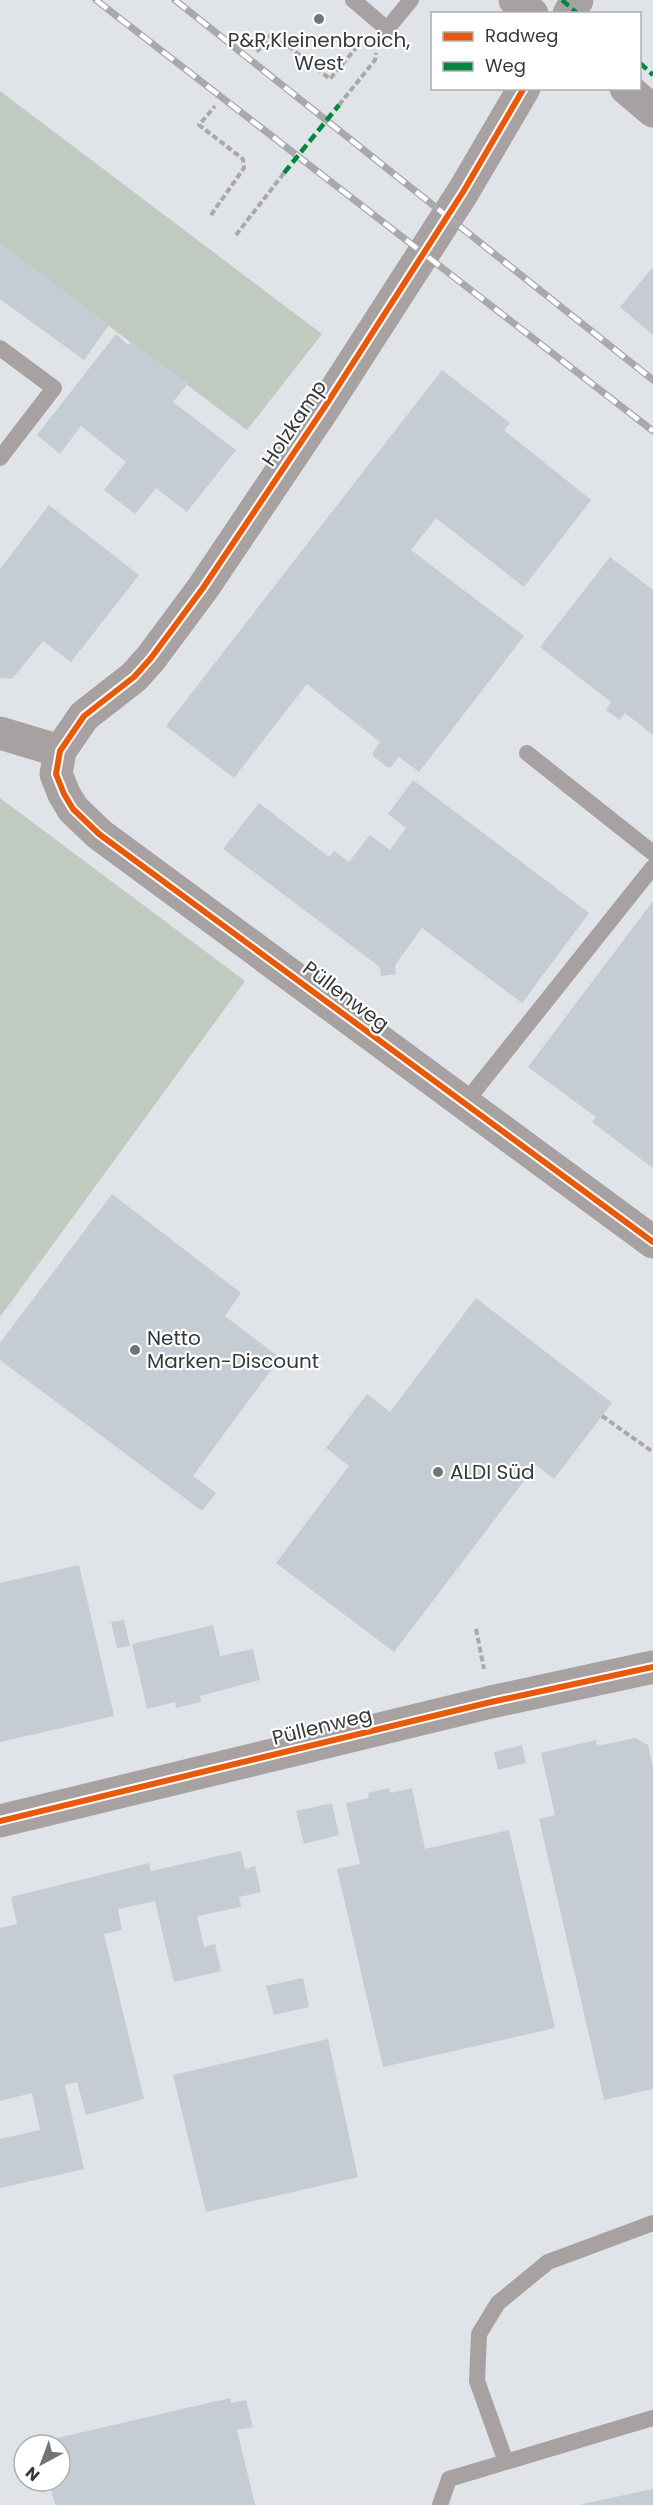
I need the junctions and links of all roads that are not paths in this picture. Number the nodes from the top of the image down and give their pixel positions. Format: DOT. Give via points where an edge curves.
graph roads {
  1 [pos="353,0"];
  2 [pos="411,0"];
  3 [pos="515,0"];
  4 [pos="530,12"];
  5 [pos="523,90"];
  6 [pos="628,90"];
  7 [pos="653,111"];
  8 [pos="0,348"];
  9 [pos="0,458"];
  10 [pos="0,733"];
  11 [pos="60,751"];
  12 [pos="527,753"];
  13 [pos="653,853"];
  14 [pos="653,867"];
  15 [pos="464,1104"];
  16 [pos="653,1242"];
  17 [pos="653,1667"];
  18 [pos="0,1821"];
  19 [pos="653,2223"];
  20 [pos="653,2418"];
  21 [pos="506,2462"];
  22 [pos="440,2505"];
  1 -- 2 [label="lane" via="387,29"];
  3 -- 4 [label="street"];
  5 -- 11 [label="street, Holzkamp" via="463,192 333,395 203,588 151,658 134,677 84,716"];
  6 -- 7 [label="street"];
  8 -- 9 [label="lane" via="54,388"];
  10 -- 11 [label="street"];
  11 -- 15 [label="street, Püllenweg" via="56,774 64,795 99,834"];
  12 -- 13 [label="lane"];
  14 -- 15 [label="lane"];
  15 -- 16 [label="street, Püllenweg"];
  17 -- 18 [label="street, Püllenweg" via="491,1702"];
  19 -- 21 [label="lane" via="548,2262 498,2303 479,2334 477,2381"];
  20 -- 21 [label="lane"];
  21 -- 22 [label="lane" via="449,2480"];
}
